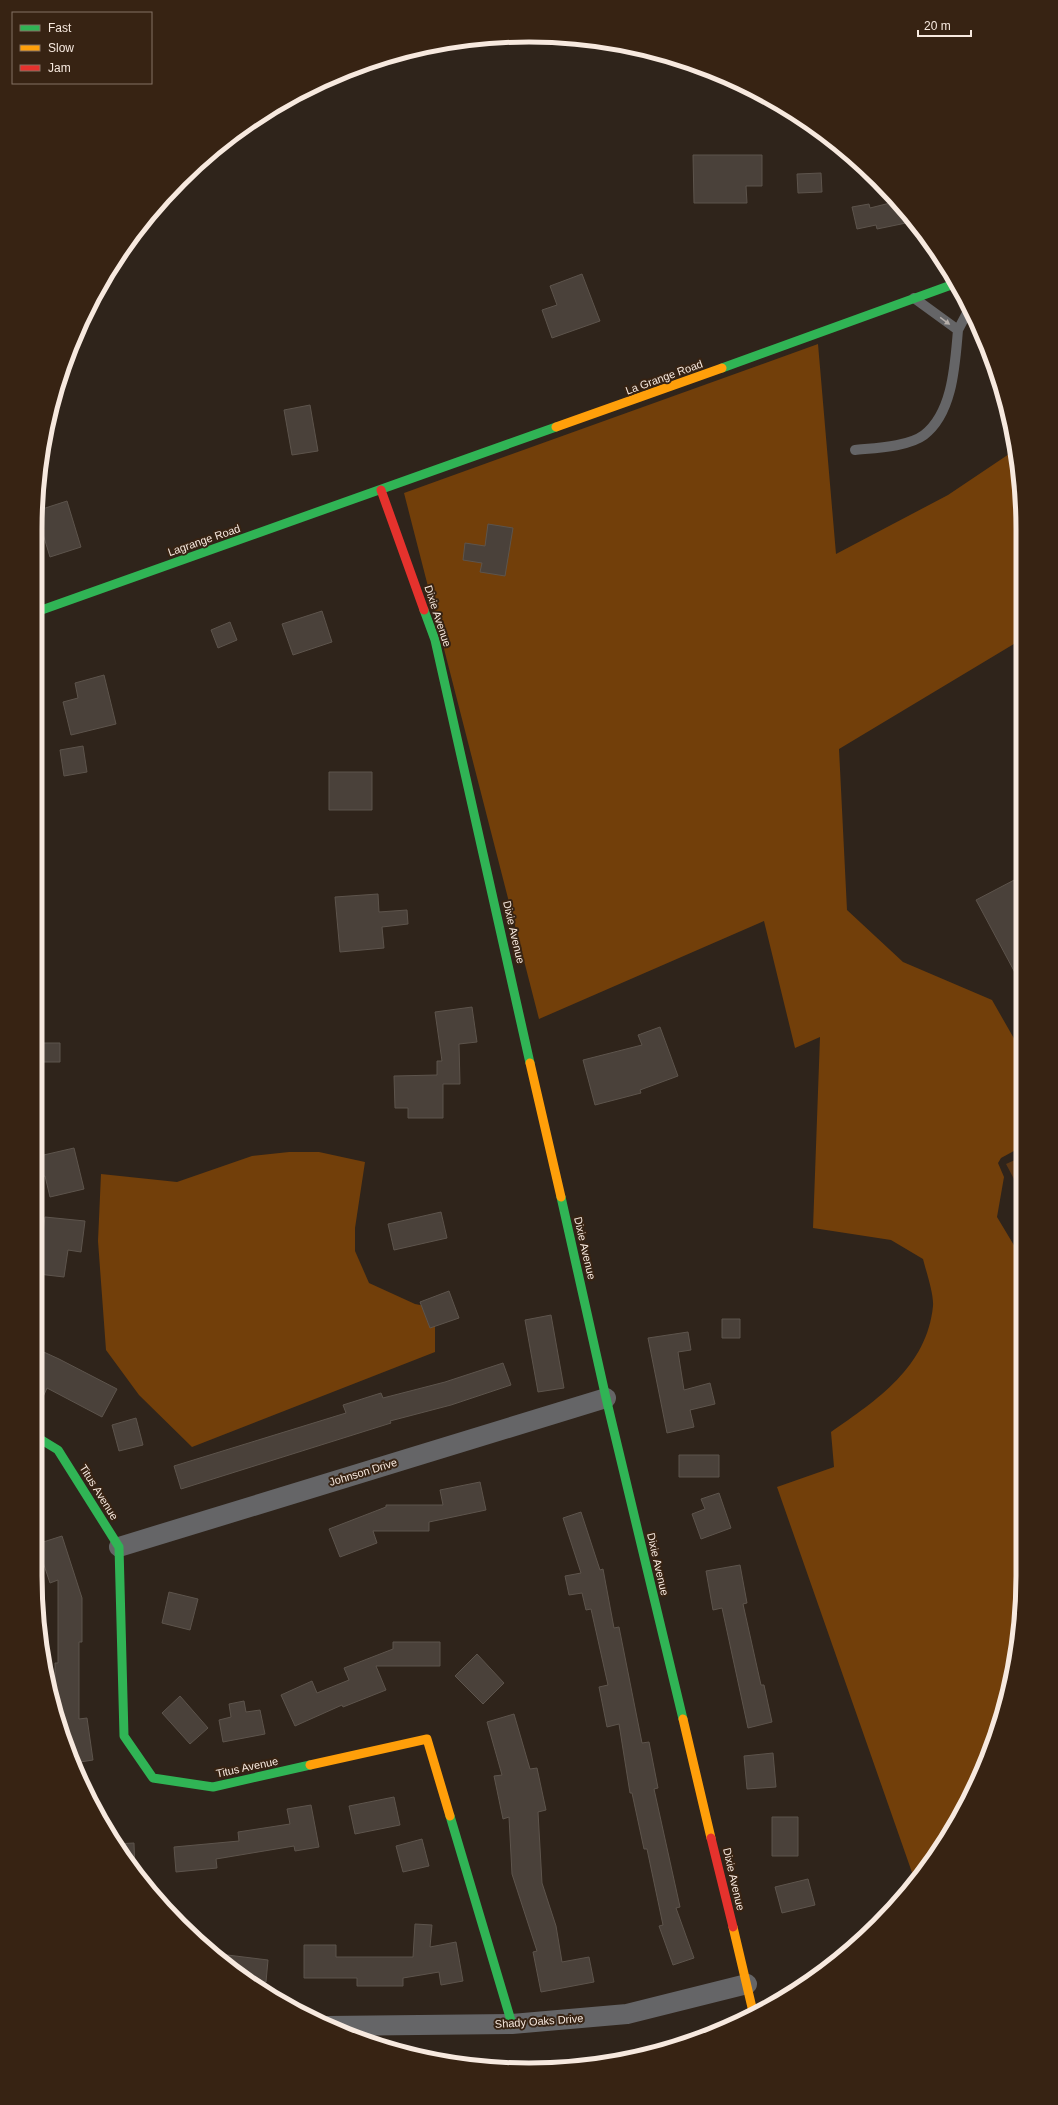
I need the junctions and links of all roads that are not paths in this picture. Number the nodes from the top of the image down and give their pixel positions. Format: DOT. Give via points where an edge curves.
graph roads {
  1 [pos="951,285"];
  2 [pos="914,298"];
  3 [pos="966,314"];
  4 [pos="958,330"];
  5 [pos="855,450"];
  6 [pos="381,490"];
  7 [pos="42,610"];
  8 [pos="606,1398"];
  9 [pos="42,1440"];
  10 [pos="119,1547"];
  11 [pos="747,1984"];
  12 [pos="752,2009"];
  13 [pos="512,2024"];
  14 [pos="343,2026"];
  1 -- 2 [label="street, La Grange Road"];
  2 -- 4 [label="lane, one-way"];
  2 -- 6 [label="street, La Grange Road"];
  3 -- 4 [label="lane"];
  4 -- 5 [label="lane" via="947,399 938,421 923,436 916,439 894,446"];
  6 -- 7 [label="street, Lagrange Road"];
  6 -- 8 [label="street, Dixie Avenue" via="435,640"];
  8 -- 10 [label="street, Johnson Drive"];
  8 -- 11 [label="street, Dixie Avenue"];
  9 -- 10 [label="street, Titus Avenue" via="58,1450"];
  10 -- 13 [label="street, Titus Avenue" via="124,1736 152,1778 213,1787 427,1739"];
  11 -- 12 [label="street, Dixie Avenue"];
  11 -- 13 [label="street, Shady Oaks Drive" via="626,2014"];
  13 -- 14 [label="street, Shady Oaks Drive"];
}
